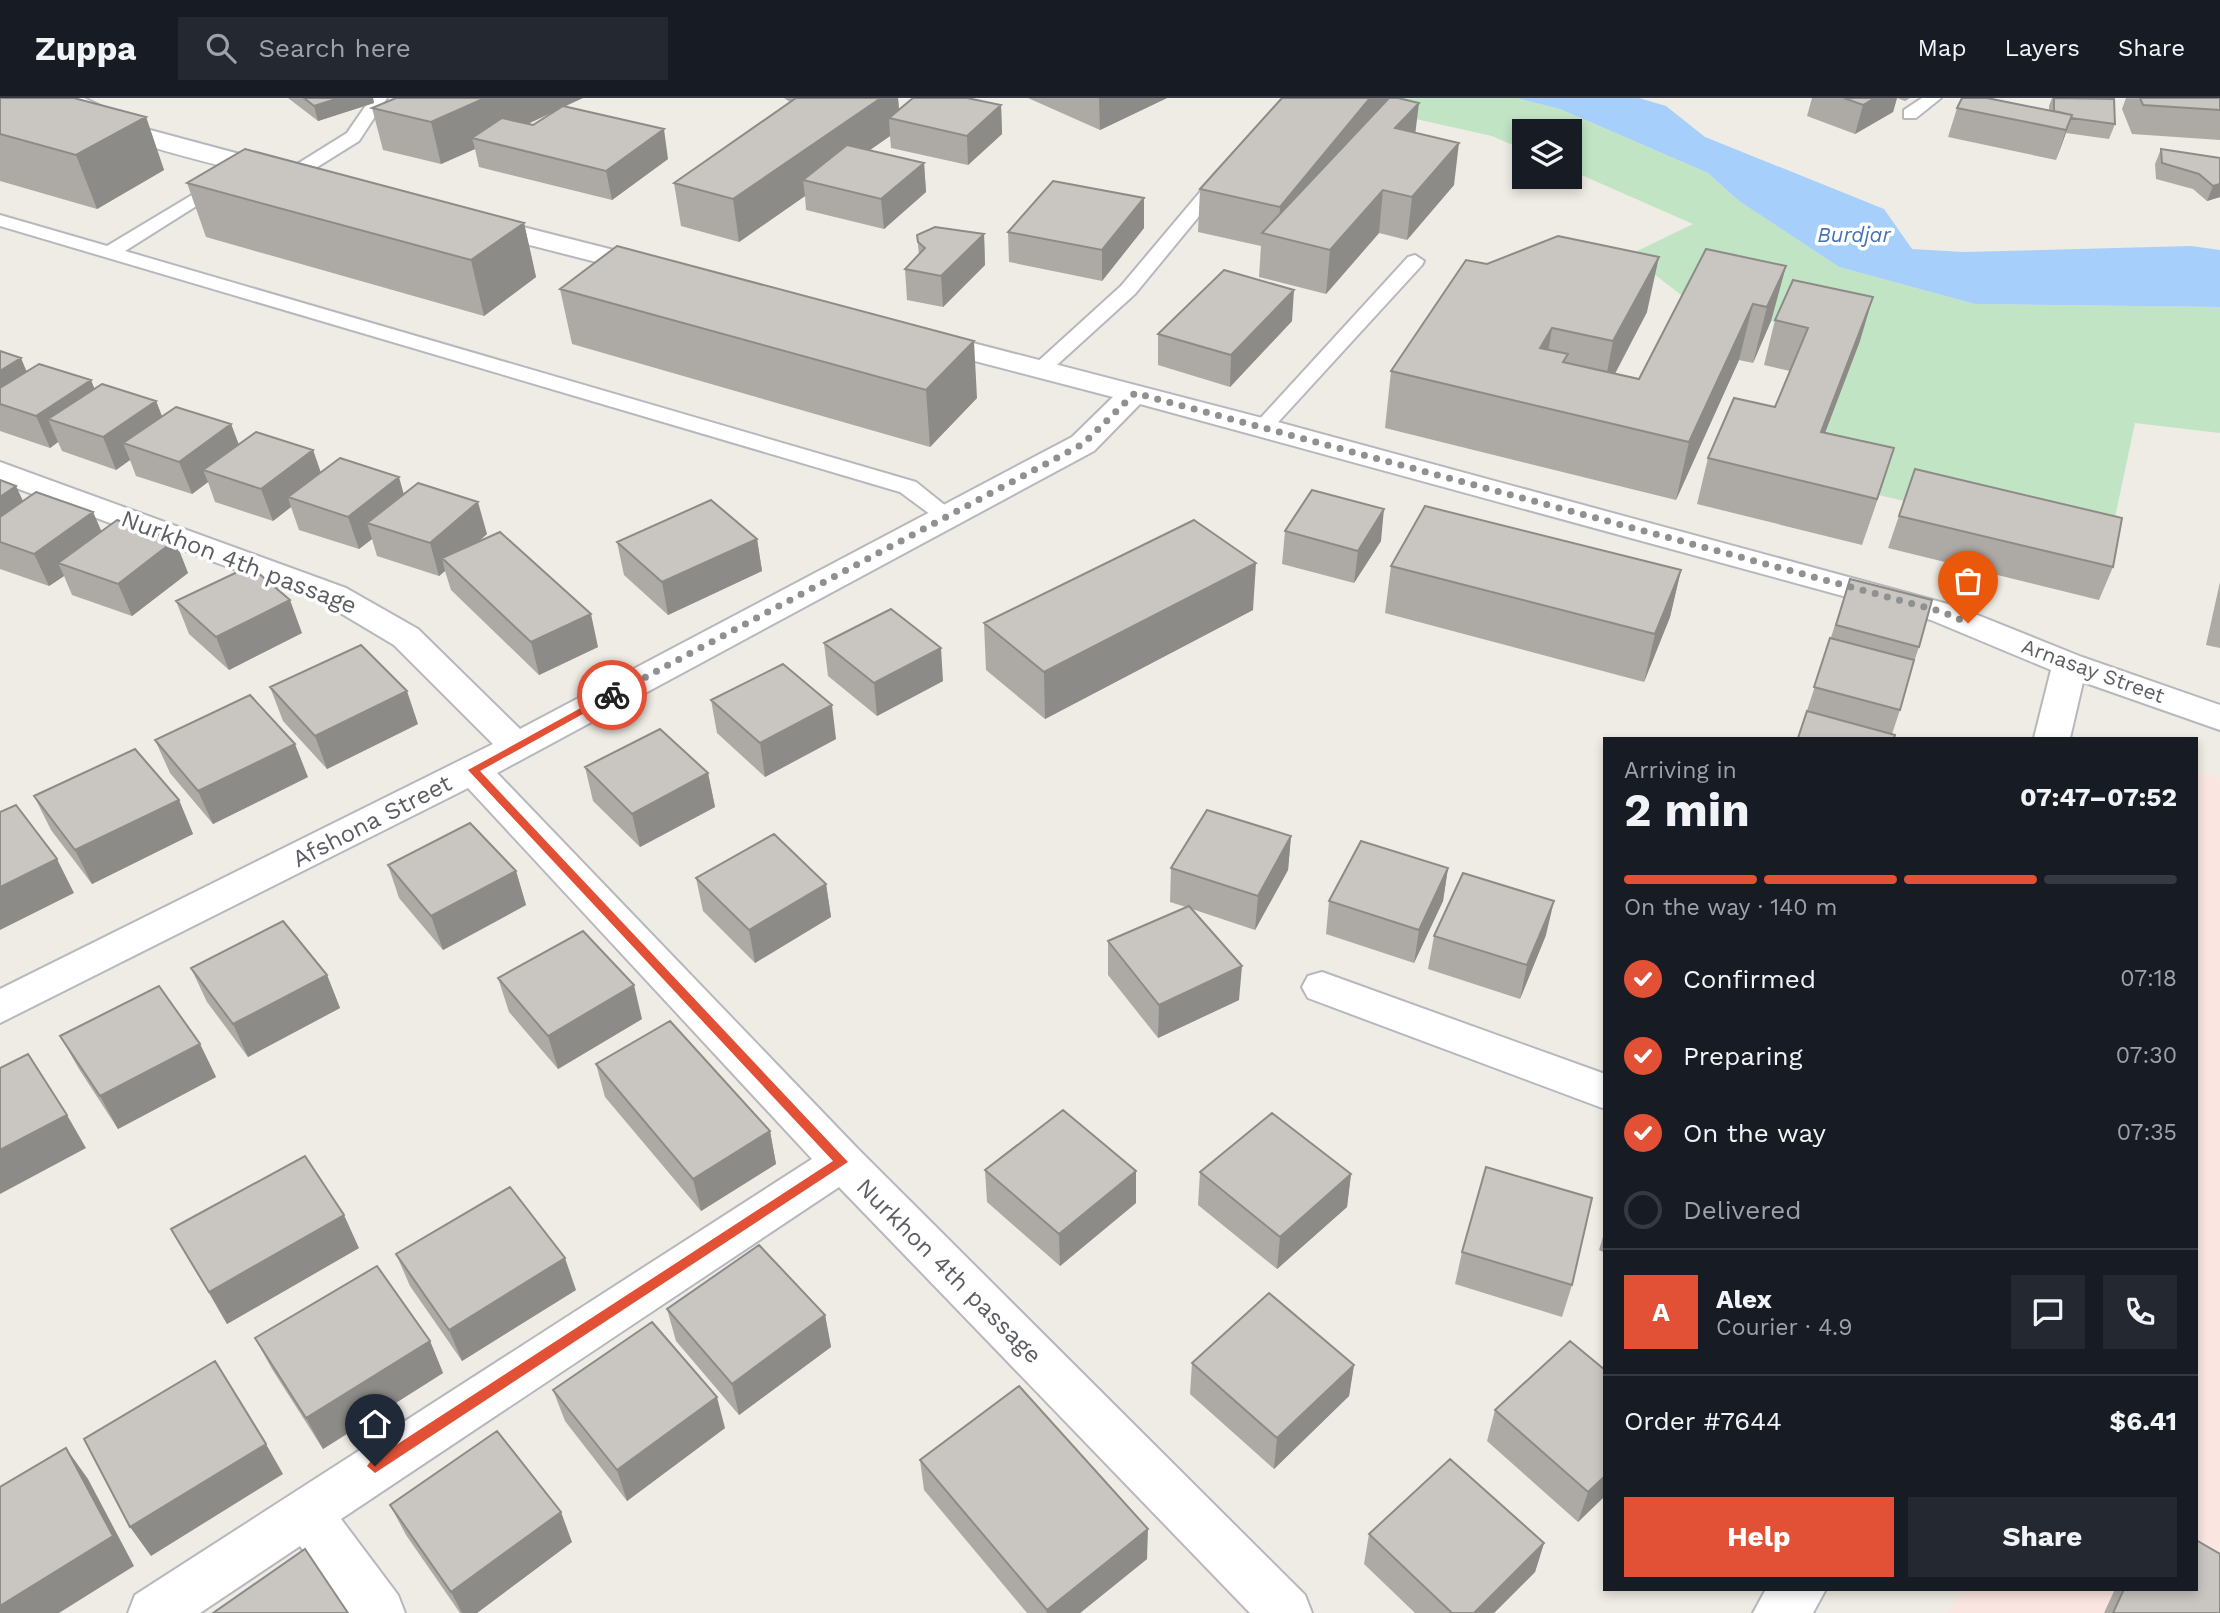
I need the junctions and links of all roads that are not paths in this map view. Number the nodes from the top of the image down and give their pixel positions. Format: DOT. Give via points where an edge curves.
graph roads {
  1 [pos="67,98"];
  2 [pos="379,98"];
  3 [pos="1933,98"];
  4 [pos="1910,114"];
  5 [pos="250,164"];
  6 [pos="1233,166"];
  7 [pos="292,175"];
  8 [pos="332,186"];
  9 [pos="453,217"];
  10 [pos="0,220"];
  11 [pos="110,252"];
  12 [pos="1415,261"];
  13 [pos="680,276"];
  14 [pos="894,331"];
  15 [pos="1041,369"];
  16 [pos="1135,393"];
  17 [pos="1263,427"];
  18 [pos="0,471"];
  19 [pos="946,515"];
  20 [pos="2070,665"];
  21 [pos="2220,718"];
  22 [pos="2052,737"];
  23 [pos="517,747"];
  24 [pos="473,770"];
  25 [pos="1322,987"];
  26 [pos="0,1007"];
  27 [pos="1603,1091"];
  28 [pos="842,1162"];
  29 [pos="305,1512"];
  30 [pos="1798,1591"];
  31 [pos="154,1613"];
  32 [pos="379,1613"];
  33 [pos="1286,1613"];
  34 [pos="1779,1613"];
  1 -- 5 [label="street" via="131,133"];
  2 -- 7 [label="lane" via="353,137"];
  3 -- 4 [label="lane"];
  5 -- 7 [label="street"];
  5 -- 11 [label="lane"];
  6 -- 15 [label="lane" via="1128,290"];
  7 -- 8 [label="street"];
  9 -- 13 [label="street"];
  10 -- 11 [label="lane"];
  11 -- 19 [label="lane" via="908,487"];
  12 -- 17 [label="lane"];
  14 -- 15 [label="street, Arnasay Street"];
  15 -- 16 [label="street, Arnasay Street"];
  16 -- 17 [label="street, Arnasay Street"];
  16 -- 19 [label="street, Afshona Street" via="1083,444"];
  17 -- 20 [label="street, Arnasay Street" via="1943,612"];
  18 -- 23 [label="street, Nurkhon 4th passage" via="334,595 371,614 406,636"];
  19 -- 23 [label="street, Afshona Street"];
  20 -- 21 [label="street, Arnasay Street"];
  20 -- 22 [label="street"];
  23 -- 24 [label="street, Afshona Street"];
  24 -- 26 [label="street, Afshona Street"];
  24 -- 28 [label="street, Nurkhon 4th passage"];
  25 -- 27 [label="street"];
  28 -- 29 [label="street"];
  28 -- 33 [label="street, Nurkhon 4th passage"];
  29 -- 31 [label="street"];
  29 -- 32 [label="street"];
  30 -- 34 [label="street"];
}
